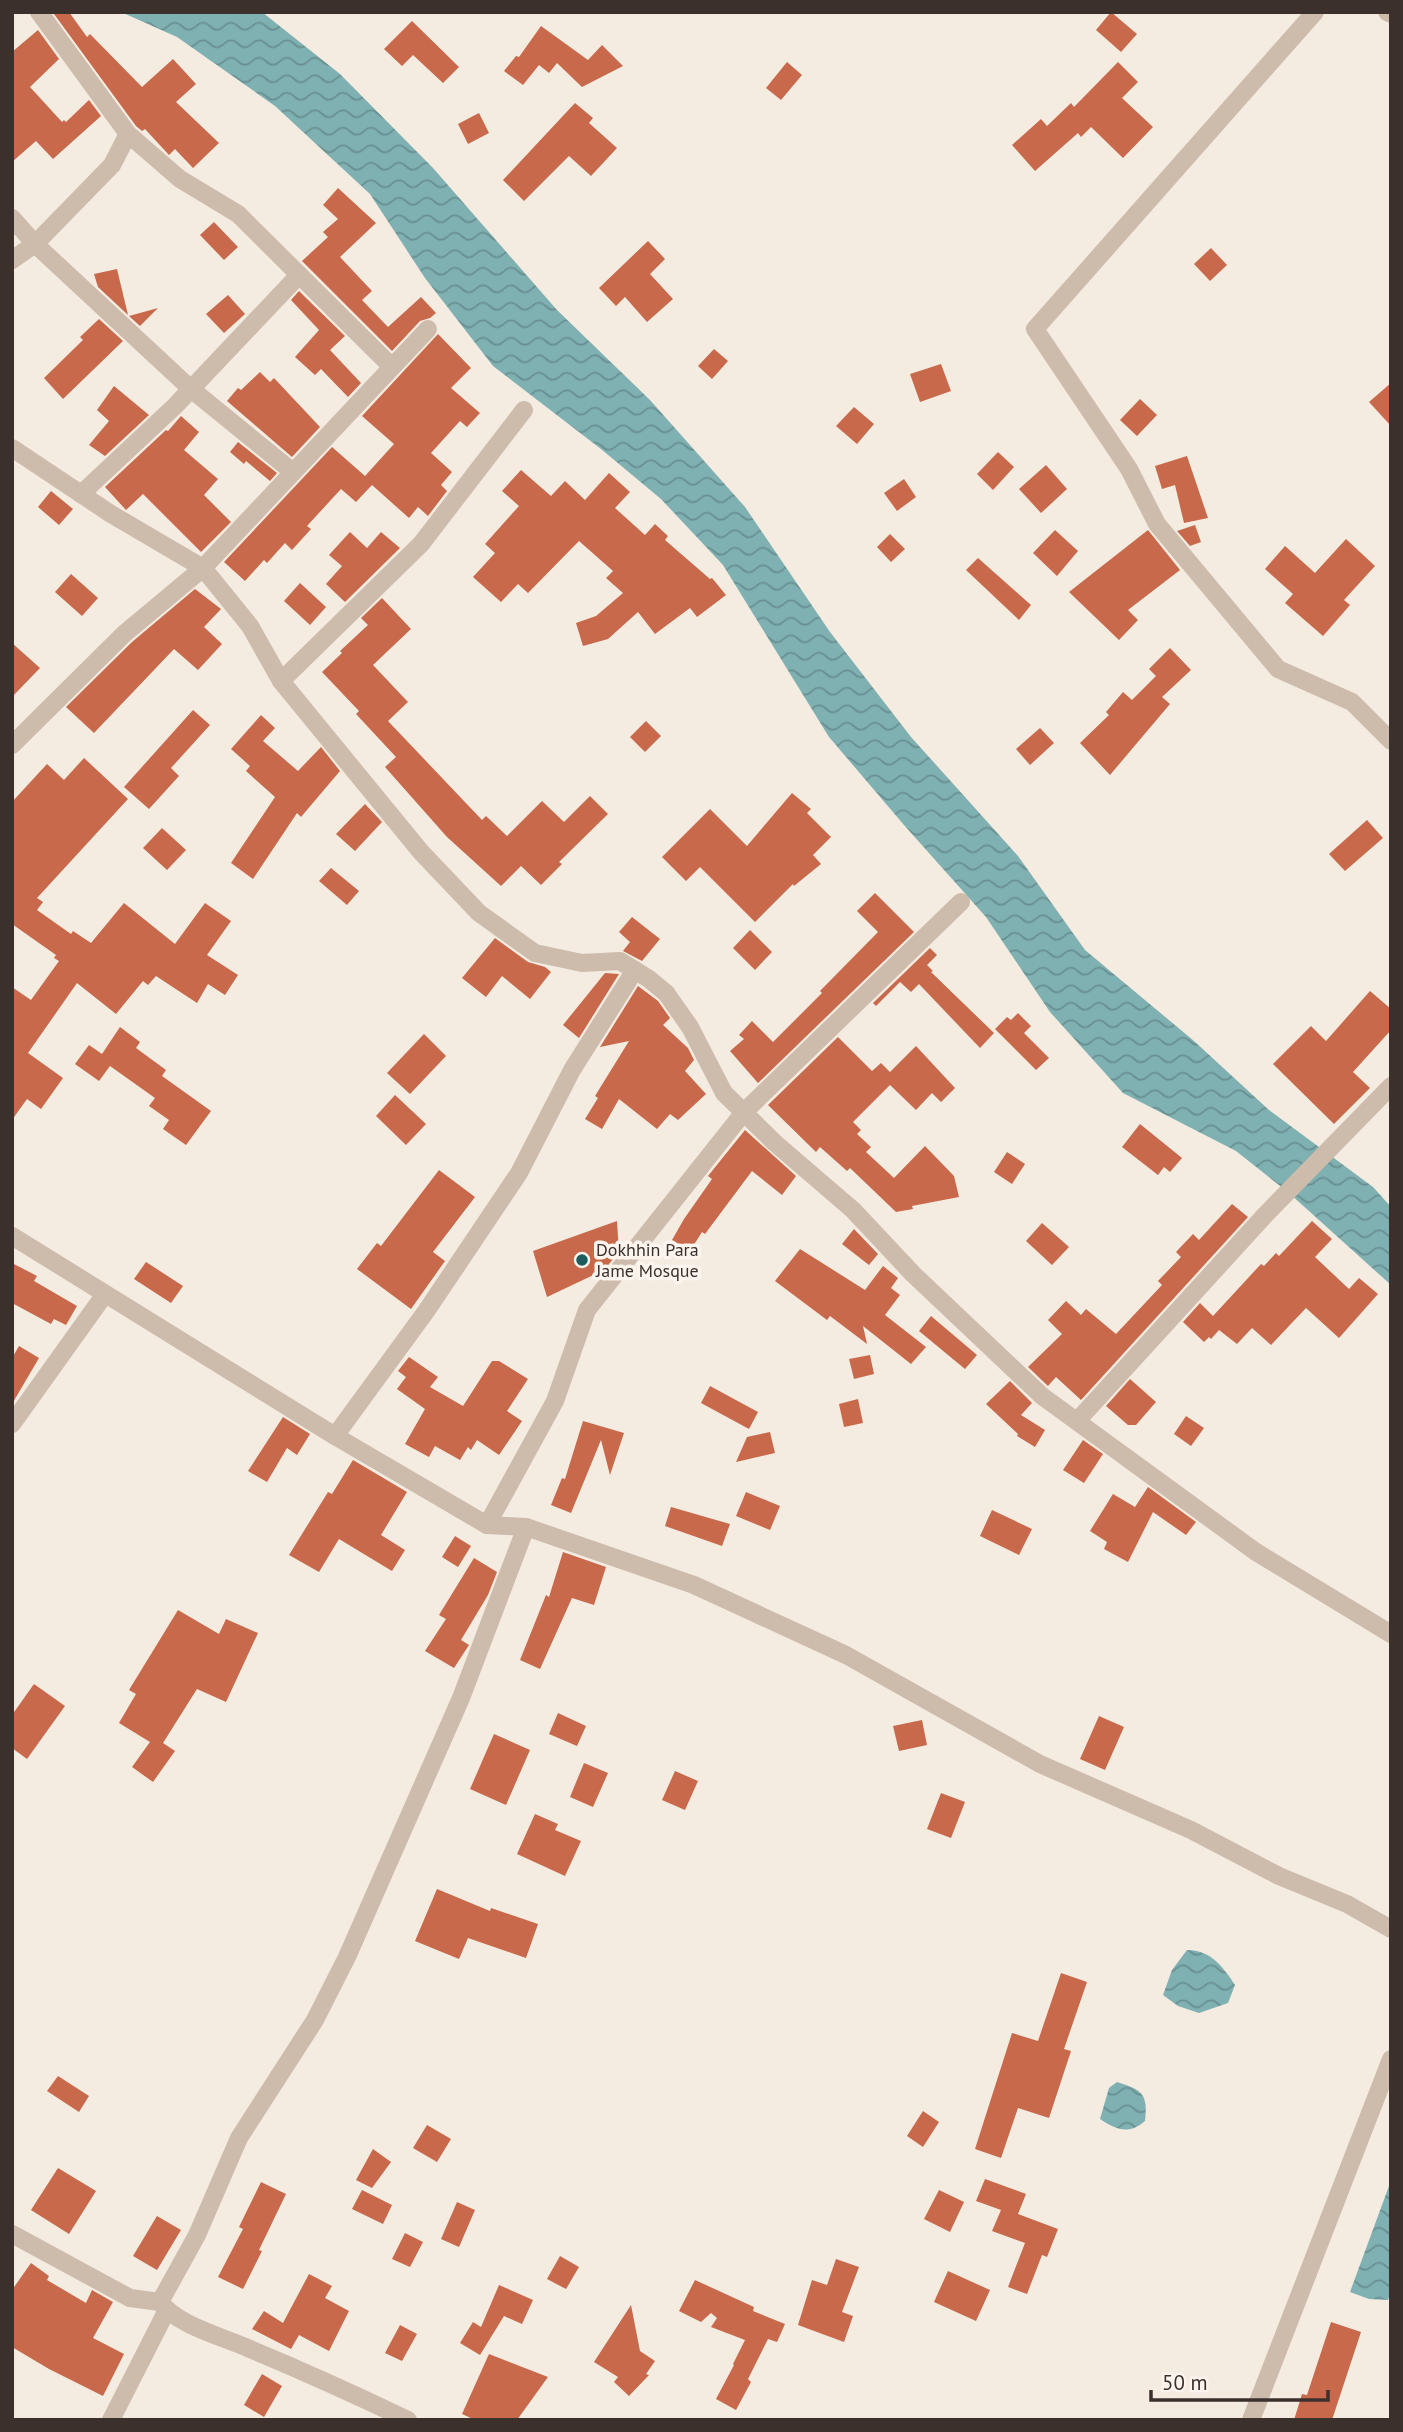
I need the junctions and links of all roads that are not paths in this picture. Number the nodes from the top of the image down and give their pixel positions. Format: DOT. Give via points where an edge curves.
graph roads {
  1 [pos="39,12"];
  2 [pos="1315,12"];
  3 [pos="128,134"];
  4 [pos="12,218"];
  5 [pos="35,244"];
  6 [pos="12,260"];
  7 [pos="299,275"];
  8 [pos="428,328"];
  9 [pos="392,367"];
  10 [pos="191,388"];
  11 [pos="524,410"];
  12 [pos="12,448"];
  13 [pos="293,471"];
  14 [pos="81,494"];
  15 [pos="203,568"];
  16 [pos="281,681"];
  17 [pos="1391,741"];
  18 [pos="12,745"];
  19 [pos="961,902"];
  20 [pos="635,970"];
  21 [pos="1391,1086"];
  22 [pos="744,1112"];
  23 [pos="12,1236"];
  24 [pos="105,1294"];
  25 [pos="1077,1421"];
  26 [pos="12,1424"];
  27 [pos="335,1436"];
  28 [pos="487,1525"];
  29 [pos="526,1528"];
  30 [pos="1391,1634"];
  31 [pos="1391,1929"];
  32 [pos="1391,2059"];
  33 [pos="12,2234"];
  34 [pos="163,2306"];
  35 [pos="111,2420"];
  36 [pos="408,2420"];
  37 [pos="1251,2420"];
  1 -- 3 [label="street"];
  2 -- 17 [label="street" via="1035,329 1129,469 1157,524 1278,669 1352,702"];
  3 -- 5 [label="street" via="112,164"];
  3 -- 7 [label="street" via="180,179 238,214"];
  4 -- 5 [label="street"];
  5 -- 6 [label="street"];
  5 -- 10 [label="street"];
  7 -- 9 [label="street"];
  7 -- 10 [label="street"];
  8 -- 9 [label="street"];
  9 -- 13 [label="street"];
  10 -- 13 [label="street"];
  10 -- 14 [label="street"];
  11 -- 16 [label="street" via="421,544"];
  12 -- 14 [label="street"];
  13 -- 15 [label="street"];
  14 -- 15 [label="street"];
  15 -- 16 [label="street" via="250,626"];
  15 -- 18 [label="street" via="124,634"];
  16 -- 20 [label="street" via="421,852 479,914 535,953 582,963 620,961"];
  19 -- 22 [label="street"];
  20 -- 22 [label="street" via="666,993 690,1027 724,1093"];
  20 -- 27 [label="street" via="572,1070 519,1174"];
  21 -- 25 [label="street" via="1266,1214"];
  22 -- 25 [label="street" via="853,1210 976,1335 1042,1396"];
  22 -- 28 [label="street" via="587,1310 555,1401"];
  23 -- 24 [label="street"];
  24 -- 26 [label="street"];
  24 -- 27 [label="street"];
  25 -- 30 [label="street" via="1255,1552"];
  27 -- 28 [label="street"];
  28 -- 29 [label="street"];
  29 -- 31 [label="street" via="694,1585 833,1649 1040,1764 1191,1830"];
  29 -- 34 [label="street" via="461,1698 347,1957 304,2039 239,2138"];
  32 -- 37 [label="street"];
  33 -- 34 [label="street" via="130,2298"];
  34 -- 35 [label="street"];
  34 -- 36 [label="street" via="212,2334"];
}
